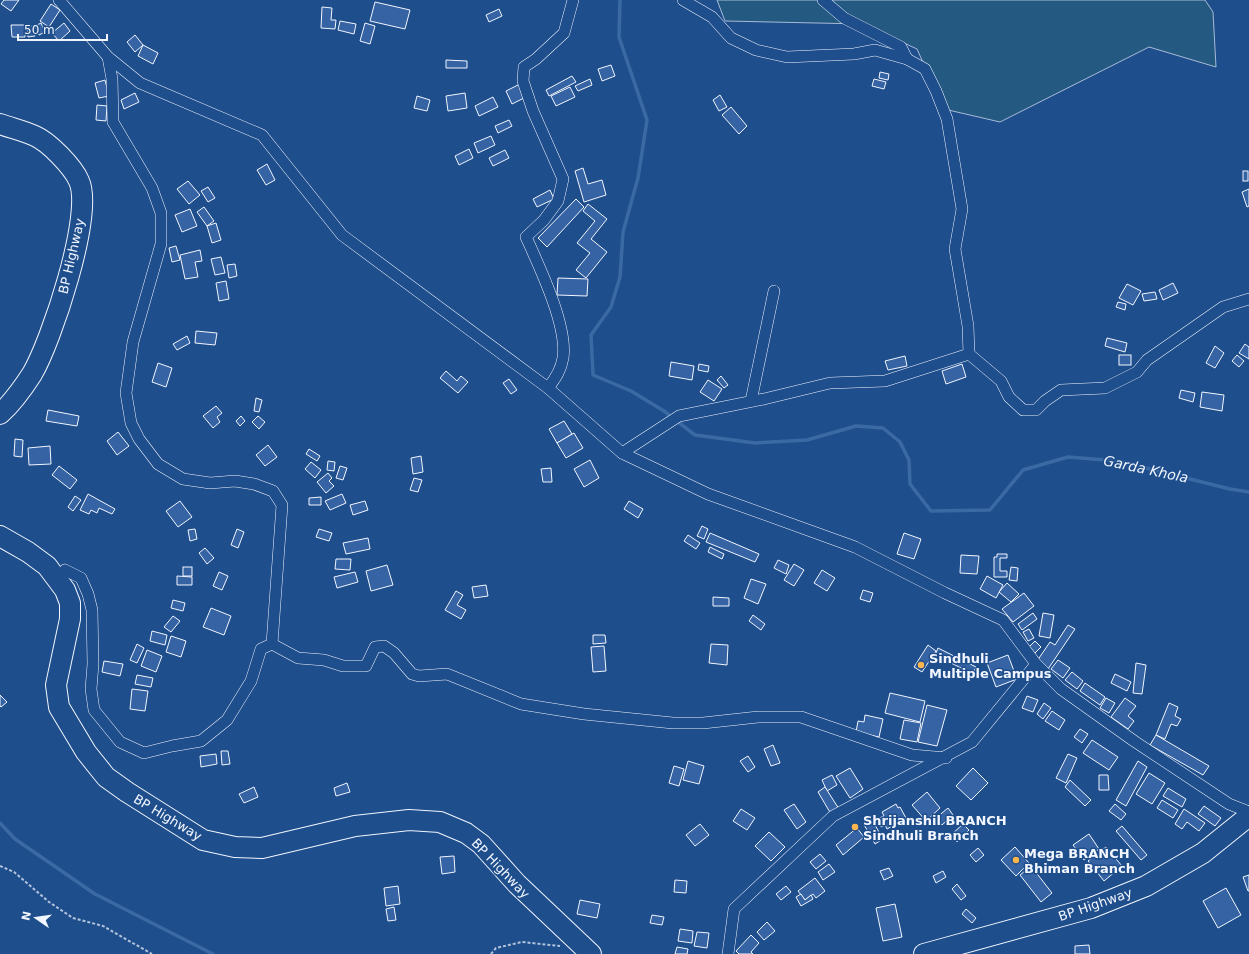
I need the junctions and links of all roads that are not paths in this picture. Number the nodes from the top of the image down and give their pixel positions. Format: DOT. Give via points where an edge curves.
graph roads {
  1 [pos="59,0"];
  2 [pos="573,0"];
  3 [pos="683,0"];
  4 [pos="823,0"];
  5 [pos="108,58"];
  6 [pos="907,59"];
  7 [pos="0,124"];
  8 [pos="774,291"];
  9 [pos="1249,299"];
  10 [pos="969,354"];
  11 [pos="548,388"];
  12 [pos="751,401"];
  13 [pos="0,414"];
  14 [pos="622,453"];
  15 [pos="0,536"];
  16 [pos="58,579"];
  17 [pos="272,644"];
  18 [pos="1036,664"];
  19 [pos="946,758"];
  20 [pos="1249,812"];
  21 [pos="1249,816"];
  22 [pos="591,954"];
  23 [pos="728,954"];
  24 [pos="924,954"];
  1 -- 5 [label="street"];
  2 -- 11 [label="street" via="564,33 524,67 523,81 533,111 563,179 558,201 544,220 526,236 561,327 563,356 557,376"];
  3 -- 6 [label="street" via="712,17 731,38 756,50 787,57 854,54 875,50"];
  4 -- 6 [label="street" via="844,18 901,47"];
  5 -- 11 [label="street" via="140,83 262,135 342,235"];
  5 -- 17 [label="street" via="112,79 113,122 152,188 161,213 161,244 133,342 126,393 131,423 139,439 158,464 184,479 210,483 235,481 254,484 273,491 282,505"];
  6 -- 10 [label="street" via="925,69 946,119 962,209 955,249 968,326"];
  7 -- 13 [label="highway, BP Highway" via="36,137 72,168 80,183 82,199 81,223 72,260 59,307 44,347 32,374"];
  8 -- 12 [label="street"];
  9 -- 10 [label="street" via="1223,307 1147,360 1137,372 1105,388 1061,390 1036,410 1023,410 1009,397 1001,381"];
  10 -- 12 [label="street" via="885,381 830,383"];
  11 -- 14 [label="street"];
  12 -- 14 [label="street" via="679,416"];
  14 -- 18 [label="street" via="708,494 855,547 1004,620"];
  15 -- 16 [label="highway, BP Highway" via="48,566"];
  16 -- 17 [label="street" via="65,570 80,578 88,594 92,610 91,689 94,710 120,742 144,753 201,741 227,720 251,681 261,649"];
  16 -- 22 [label="highway, BP Highway" via="70,603 70,619 56,685 59,707 86,752 106,777 127,792 203,840 235,847 262,848 355,826 409,820 440,822 466,833 481,844 517,884"];
  17 -- 19 [label="street" via="298,658 324,660 343,666 366,666 375,647 384,646 412,674 448,674 521,704 584,714 673,723 703,723 758,716 801,717 912,755"];
  18 -- 19 [label="street" via="972,742"];
  18 -- 20 [label="street" via="1061,689 1134,740 1229,804"];
  19 -- 23 [label="street" via="833,816 734,909"];
  21 -- 24 [label="highway, BP Highway" via="1203,853 1146,886 1091,908"];
}
